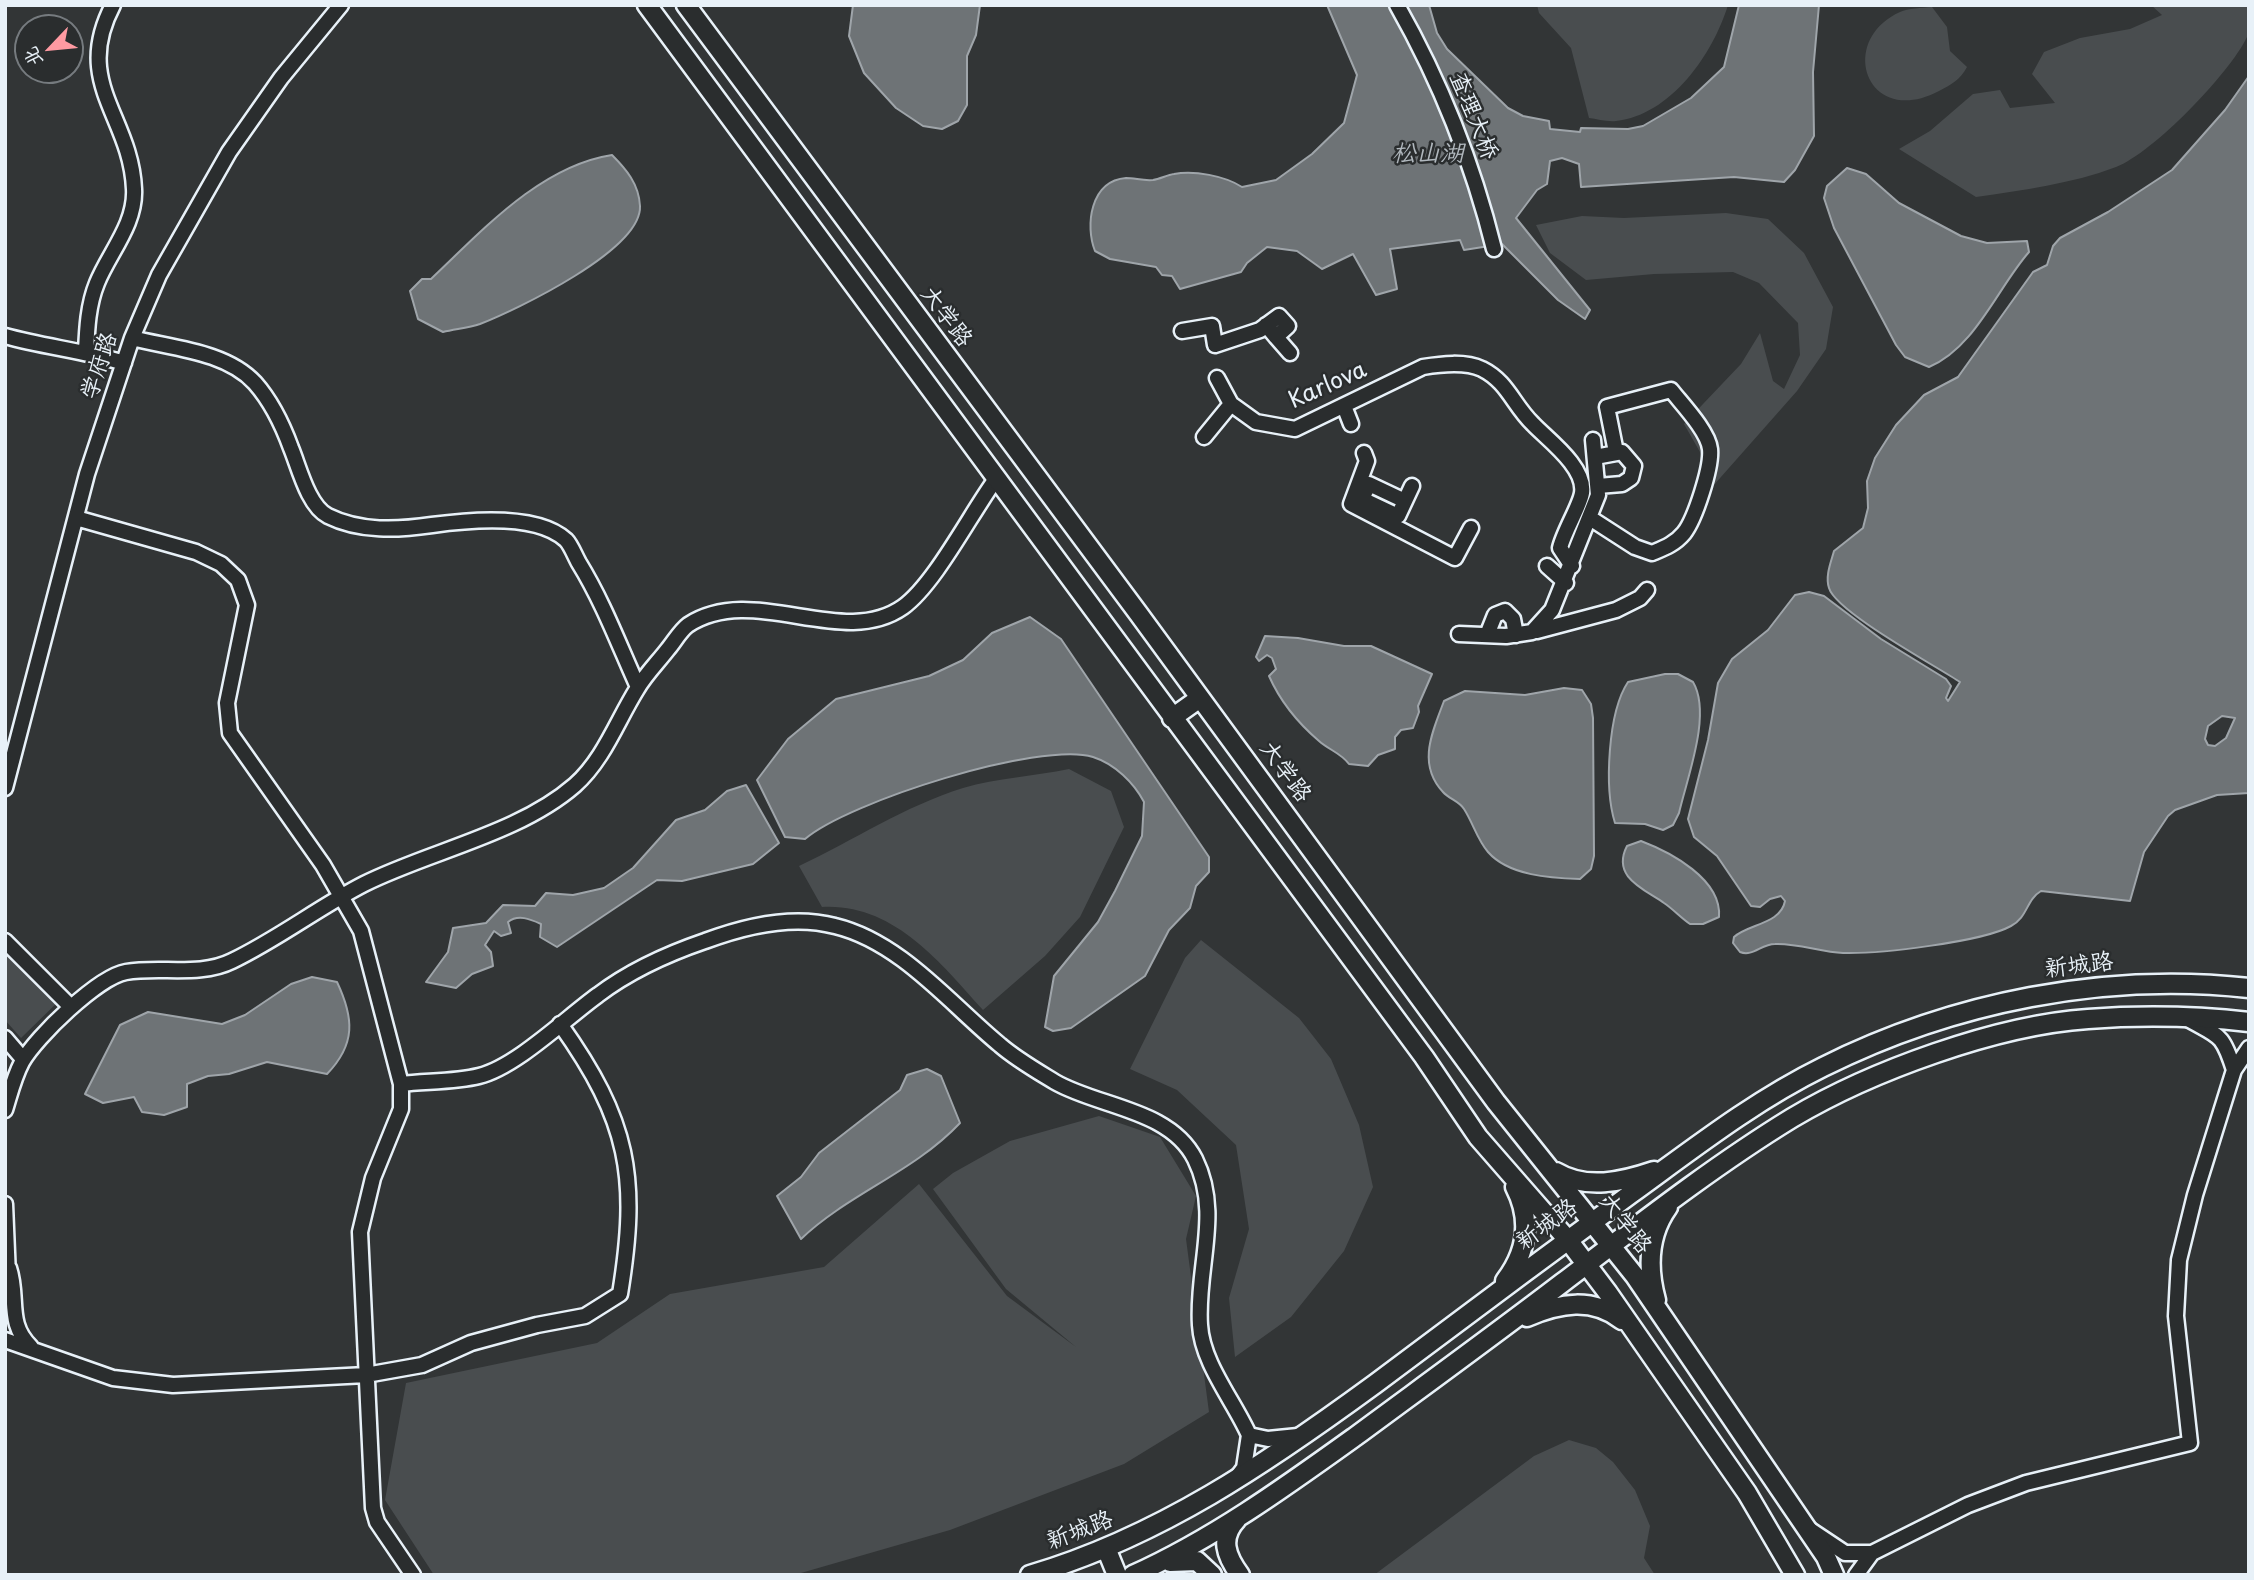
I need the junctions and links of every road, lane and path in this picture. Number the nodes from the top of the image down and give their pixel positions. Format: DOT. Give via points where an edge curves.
graph roads {
  1 [pos="113,5"];
  2 [pos="341,5"];
  3 [pos="647,5"];
  4 [pos="686,5"];
  5 [pos="1397,5"];
  6 [pos="1494,249"];
  7 [pos="1182,331"];
  8 [pos="5,336"];
  9 [pos="132,338"];
  10 [pos="86,352"];
  11 [pos="1290,353"];
  12 [pos="124,363"];
  13 [pos="1217,378"];
  14 [pos="1231,404"];
  15 [pos="1335,405"];
  16 [pos="1351,424"];
  17 [pos="1204,437"];
  18 [pos="1593,440"];
  19 [pos="1616,452"];
  20 [pos="1364,453"];
  21 [pos="1595,457"];
  22 [pos="996,479"];
  23 [pos="1361,485"];
  24 [pos="1412,486"];
  25 [pos="1598,486"];
  26 [pos="1590,517"];
  27 [pos="76,518"];
  28 [pos="1471,528"];
  29 [pos="1547,566"];
  30 [pos="1572,566"];
  31 [pos="1566,583"];
  32 [pos="1647,590"];
  33 [pos="1532,632"];
  34 [pos="1459,634"];
  35 [pos="1488,635"];
  36 [pos="1516,635"];
  37 [pos="638,687"];
  38 [pos="1200,698"];
  39 [pos="1172,718"];
  40 [pos="5,788"];
  41 [pos="344,897"];
  42 [pos="5,941"];
  43 [pos="2249,988"];
  44 [pos="71,1007"];
  45 [pos="2186,1018"];
  46 [pos="2249,1022"];
  47 [pos="560,1024"];
  48 [pos="5,1038"];
  49 [pos="2249,1048"];
  50 [pos="23,1059"];
  51 [pos="2234,1070"];
  52 [pos="401,1084"];
  53 [pos="5,1110"];
  54 [pos="1545,1163"];
  55 [pos="1670,1165"];
  56 [pos="1503,1166"];
  57 [pos="1671,1202"];
  58 [pos="5,1204"];
  59 [pos="1592,1222"];
  60 [pos="1568,1240"];
  61 [pos="1610,1245"];
  62 [pos="1587,1264"];
  63 [pos="9,1268"];
  64 [pos="5,1290"];
  65 [pos="1488,1300"];
  66 [pos="1662,1316"];
  67 [pos="1631,1328"];
  68 [pos="1499,1330"];
  69 [pos="5,1340"];
  70 [pos="33,1350"];
  71 [pos="366,1375"];
  72 [pos="1306,1434"];
  73 [pos="1249,1435"];
  74 [pos="1233,1483"];
  75 [pos="1239,1517"];
  76 [pos="1805,1526"];
  77 [pos="1105,1548"];
  78 [pos="1872,1553"];
  79 [pos="1141,1571"];
  80 [pos="413,1575"];
  81 [pos="1030,1575"];
  82 [pos="1117,1575"];
  83 [pos="1212,1575"];
  84 [pos="1240,1575"];
  85 [pos="1795,1575"];
  86 [pos="1834,1575"];
  87 [pos="1856,1575"];
  1 -- 10 [label="street" via="97,48 99,78 124,140 134,193 130,216 96,284"];
  2 -- 9 [label="street, 学府路" via="229,152 159,275"];
  3 -- 22 [label="main road"];
  4 -- 38 [label="main road, 大学路"];
  5 -- 6 [label="street, 查理大桥" via="1462,142"];
  7 -- 11 [label="street" via="1212,326 1214,345 1279,316 1288,326 1276,337"];
  8 -- 10 [label="street" via="51,349"];
  9 -- 12 [label="street, 学府路"];
  9 -- 37 [label="street" via="202,354 254,382 285,435 302,481 325,515 353,525 402,529 456,522 528,522 565,539 596,591"];
  10 -- 12 [label="street"];
  12 -- 27 [label="street, 学府路"];
  13 -- 14 [label="street"];
  14 -- 15 [label="street, Karlova" via="1256,422 1296,429"];
  14 -- 17 [label="street"];
  15 -- 16 [label="street"];
  15 -- 30 [label="street, Karlova" via="1423,367 1479,368 1503,382 1532,424 1571,463 1583,492 1560,548"];
  18 -- 21 [label="street"];
  19 -- 21 [label="street"];
  19 -- 25 [label="street" via="1622,452 1634,466 1631,478 1622,485"];
  19 -- 26 [label="street" via="1607,407 1671,390 1704,433 1710,464 1685,531 1670,546 1651,553"];
  20 -- 23 [label="street" via="1367,461"];
  21 -- 25 [label="street"];
  22 -- 37 [label="street" via="922,591 901,608 863,620 740,608 714,612 686,626"];
  22 -- 39 [label="main road"];
  23 -- 24 [label="street" via="1362,499 1398,516"];
  23 -- 28 [label="street" via="1351,504 1455,558"];
  25 -- 26 [label="street"];
  26 -- 30 [label="street"];
  27 -- 40 [label="street, 学府路"];
  27 -- 41 [label="street" via="196,552 221,564 238,580 247,605 227,703 230,733"];
  29 -- 31 [label="street"];
  30 -- 31 [label="street"];
  31 -- 33 [label="street" via="1552,610"];
  32 -- 33 [label="street" via="1616,610"];
  33 -- 36 [label="street"];
  34 -- 35 [label="street"];
  35 -- 36 [label="street"];
  35 -- 36 [label="street" via="1495,615 1505,611 1513,619"];
  37 -- 41 [label="street" via="607,745 576,784 537,810 362,885"];
  38 -- 39 [label="main road"];
  38 -- 54 [label="main road, 大学路"];
  39 -- 56 [label="main road"];
  41 -- 44 [label="street" via="231,962 202,969 124,972 103,981"];
  41 -- 52 [label="street" via="361,931"];
  42 -- 44 [label="street"];
  43 -- 55 [label="main road, 新城路" via="2085,988 1939,1020 1811,1073 1729,1122"];
  44 -- 50 [label="street"];
  45 -- 46 [label="main road"];
  45 -- 51 [label="street" via="2217,1034 2227,1045"];
  45 -- 57 [label="main road" via="2086,1019 1966,1044 1904,1065 1794,1117"];
  47 -- 52 [label="street" via="481,1076"];
  47 -- 71 [label="street" via="599,1081 620,1133 631,1196 620,1294 585,1316 471,1343 422,1365"];
  47 -- 73 [label="street" via="653,961 709,939 757,927 810,921 838,926 883,946 1002,1047 1059,1084 1168,1130 1193,1155 1207,1185 1200,1327 1208,1355"];
  48 -- 50 [label="street"];
  49 -- 51 [label="street"];
  50 -- 53 [label="street"];
  51 -- 78 [label="street" via="2194,1195 2179,1260 2176,1316 2190,1443 2026,1483 1958,1510"];
  52 -- 71 [label="street" via="401,1109 373,1178 360,1232"];
  54 -- 55 [label="main road" via="1564,1177 1587,1183 1628,1179"];
  54 -- 59 [label="main road, 大学路"];
  55 -- 59 [label="main road, 新城路"];
  56 -- 60 [label="main road"];
  56 -- 65 [label="main road" via="1521,1202 1526,1239 1512,1272"];
  57 -- 61 [label="main road"];
  57 -- 66 [label="main road" via="1659,1221 1650,1252 1652,1287"];
  58 -- 63 [label="street"];
  59 -- 60 [label="main road, 新城路"];
  59 -- 61 [label="main road, 大学路"];
  60 -- 62 [label="main road"];
  60 -- 65 [label="main road, 新城路"];
  61 -- 62 [label="main road"];
  61 -- 66 [label="main road, 大学路"];
  62 -- 67 [label="main road"];
  62 -- 68 [label="main road"];
  63 -- 64 [label="street"];
  63 -- 70 [label="street" via="14,1280 16,1328"];
  65 -- 72 [label="main road, 新城路"];
  66 -- 76 [label="main road, 大学路"];
  67 -- 68 [label="main road" via="1608,1311 1578,1304 1544,1310"];
  67 -- 85 [label="main road" via="1747,1493"];
  68 -- 75 [label="main road"];
  69 -- 70 [label="street"];
  70 -- 71 [label="street" via="113,1378 173,1385"];
  71 -- 80 [label="street" via="373,1508 377,1522"];
  72 -- 73 [label="street" via="1276,1439"];
  72 -- 74 [label="main road, 新城路"];
  73 -- 74 [label="street" via="1244,1468"];
  74 -- 77 [label="main road, 新城路" via="1194,1507"];
  75 -- 79 [label="main road"];
  75 -- 84 [label="main road" via="1229,1529 1225,1547"];
  76 -- 78 [label="street" via="1845,1553"];
  76 -- 86 [label="main road, 大学路"];
  77 -- 81 [label="main road, 新城路"];
  77 -- 82 [label="main road"];
  78 -- 87 [label="street"];
  79 -- 83 [label="main road" via="1190,1560 1203,1564"];
}
